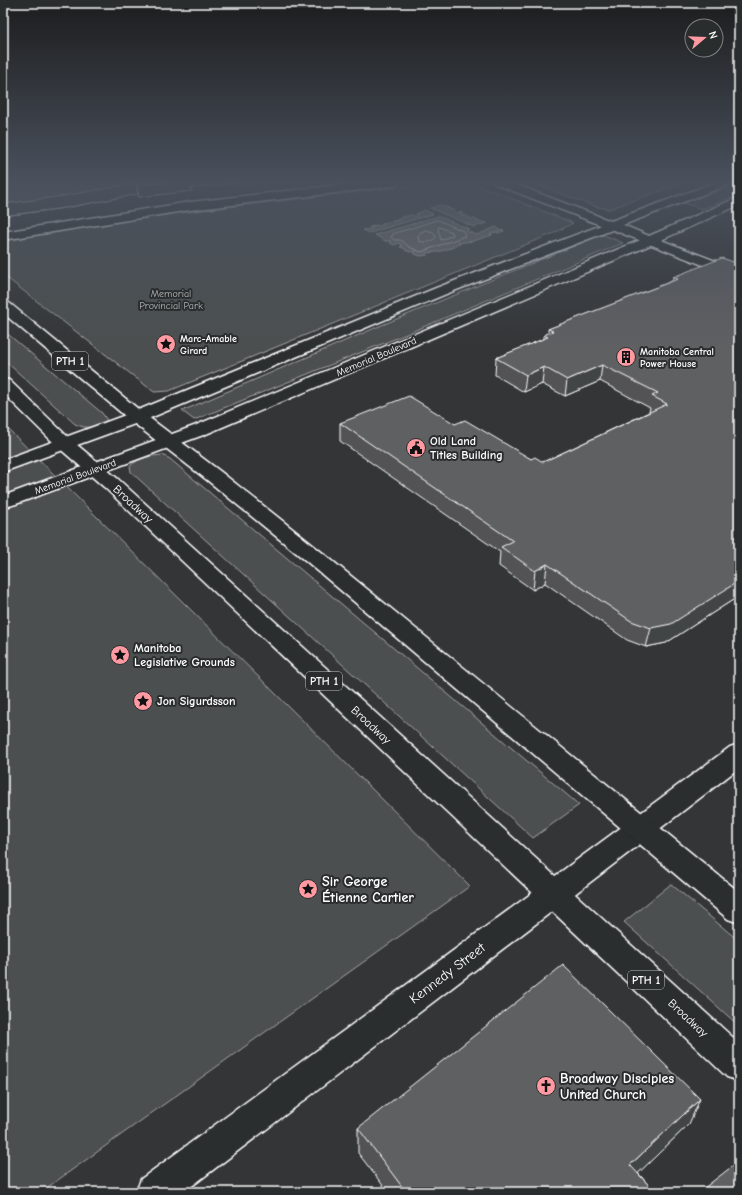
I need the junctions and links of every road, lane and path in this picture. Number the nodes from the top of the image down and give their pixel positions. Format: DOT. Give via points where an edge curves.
graph roads {
  1 [pos="579,238"];
  2 [pos="644,238"];
  3 [pos="655,238"];
  4 [pos="650,240"];
  5 [pos="739,275"];
  6 [pos="3,305"];
  7 [pos="3,384"];
  8 [pos="137,416"];
  9 [pos="170,442"];
  10 [pos="64,443"];
  11 [pos="3,466"];
  12 [pos="94,469"];
  13 [pos="9,500"];
  14 [pos="739,754"];
  15 [pos="639,828"];
  16 [pos="552,894"];
  17 [pos="739,910"];
  18 [pos="739,1066"];
  19 [pos="154,1192"];
  1 -- 8 [label="main road" via="441,291"];
  2 -- 4 [label="main road"];
  3 -- 4 [label="main road, Memorial Boulevard"];
  4 -- 5 [label="main road"];
  4 -- 9 [label="main road, Memorial Boulevard"];
  6 -- 8 [label="main road, PTH 1"];
  7 -- 10 [label="main road, Broadway / PTH 1"];
  8 -- 9 [label="main road, PTH 1"];
  8 -- 10 [label="main road"];
  9 -- 12 [label="main road, Memorial Boulevard"];
  9 -- 15 [label="main road, PTH 1" via="312,555"];
  10 -- 11 [label="main road"];
  10 -- 12 [label="main road, Broadway / PTH 1"];
  12 -- 13 [label="main road, Memorial Boulevard"];
  12 -- 16 [label="main road, Broadway / PTH 1"];
  14 -- 15 [label="main road, Kennedy Street"];
  15 -- 16 [label="main road, Kennedy Street"];
  15 -- 17 [label="main road, PTH 1"];
  16 -- 18 [label="main road, Broadway / PTH 1"];
  16 -- 19 [label="main road, Kennedy Street"];
}
